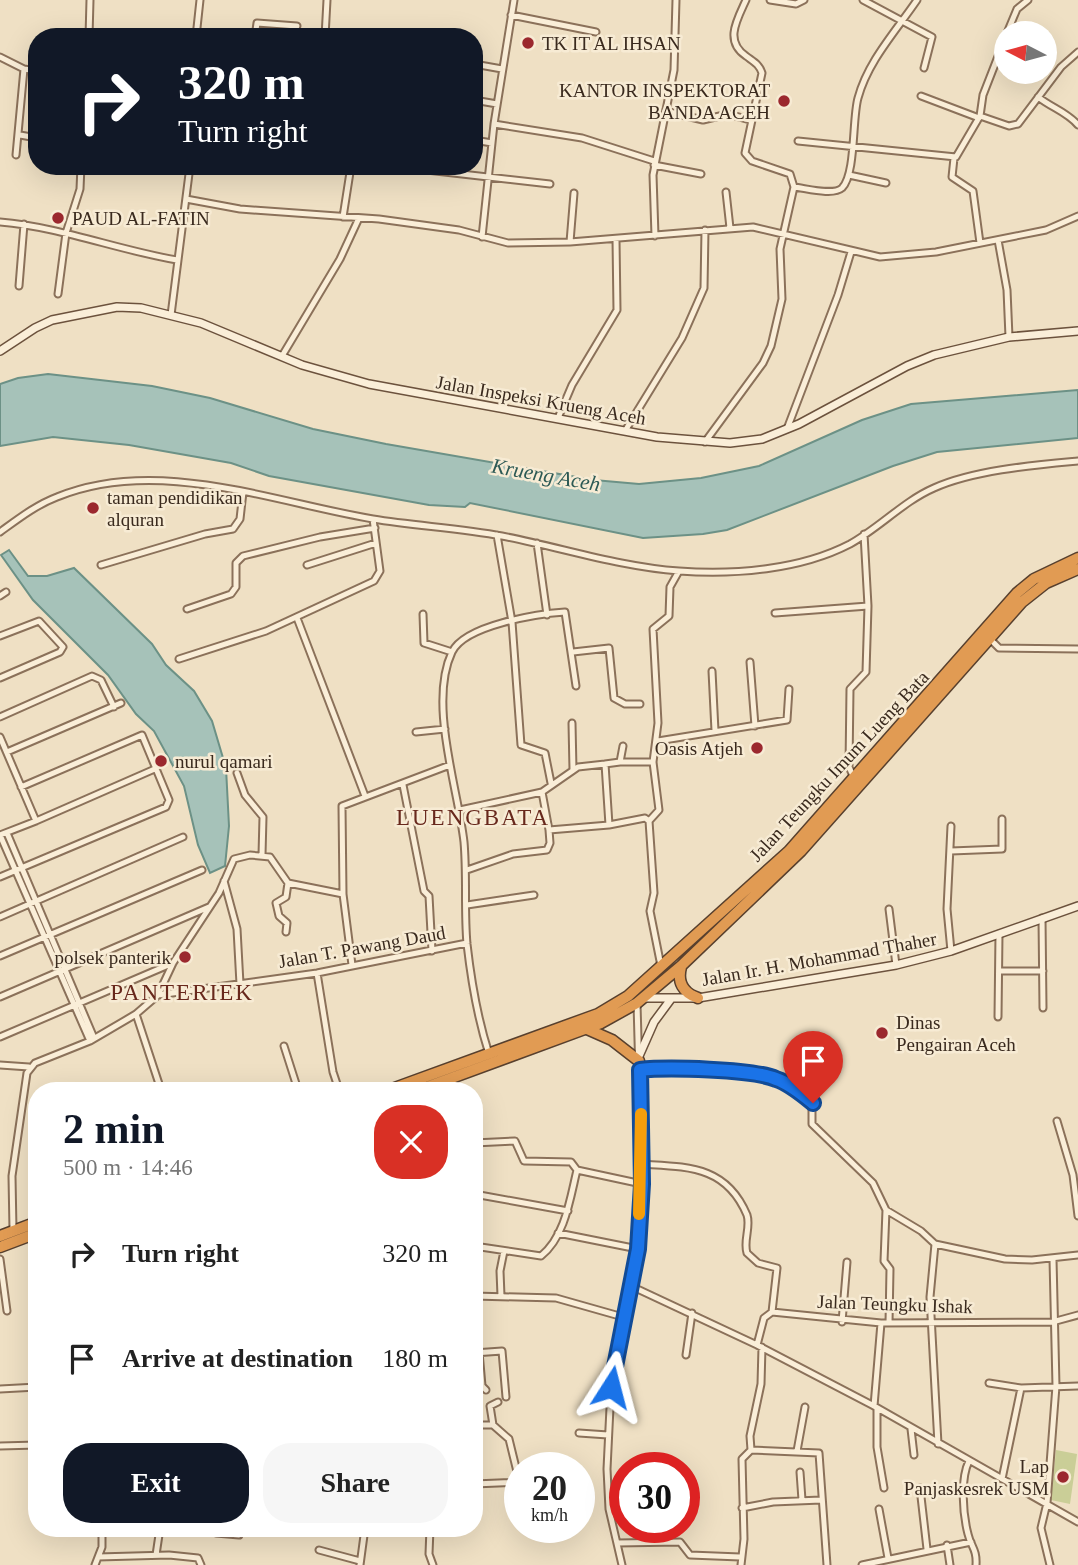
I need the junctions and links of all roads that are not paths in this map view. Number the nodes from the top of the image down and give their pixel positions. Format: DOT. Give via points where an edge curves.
graph roads {
  1 [pos="90,0"];
  2 [pos="200,0"];
  3 [pos="327,0"];
  4 [pos="514,0"];
  5 [pos="676,0"];
  6 [pos="746,0"];
  7 [pos="770,0"];
  8 [pos="804,0"];
  9 [pos="863,0"];
  10 [pos="917,0"];
  11 [pos="1028,0"];
  12 [pos="511,15"];
  13 [pos="903,20"];
  14 [pos="1012,21"];
  15 [pos="297,26"];
  16 [pos="89,28"];
  17 [pos="197,28"];
  18 [pos="257,28"];
  19 [pos="325,28"];
  20 [pos="596,32"];
  21 [pos="1078,52"];
  22 [pos="0,57"];
  23 [pos="483,66"];
  24 [pos="924,68"];
  25 [pos="994,68"];
  26 [pos="24,69"];
  27 [pos="502,69"];
  28 [pos="28,70"];
  29 [pos="921,96"];
  30 [pos="1038,97"];
  31 [pos="483,102"];
  32 [pos="497,104"];
  33 [pos="665,111"];
  34 [pos="979,117"];
  35 [pos="750,120"];
  36 [pos="494,124"];
  37 [pos="1078,125"];
  38 [pos="20,135"];
  39 [pos="28,136"];
  40 [pos="798,141"];
  41 [pos="483,142"];
  42 [pos="492,143"];
  43 [pos="852,145"];
  44 [pos="16,155"];
  45 [pos="954,158"];
  46 [pos="654,163"];
  47 [pos="701,174"];
  48 [pos="81,175"];
  49 [pos="189,175"];
  50 [pos="350,175"];
  51 [pos="471,175"];
  52 [pos="849,175"];
  53 [pos="489,177"];
  54 [pos="886,183"];
  55 [pos="550,184"];
  56 [pos="794,187"];
  57 [pos="726,192"];
  58 [pos="574,193"];
  59 [pos="186,199"];
  60 [pos="1078,216"];
  61 [pos="344,217"];
  62 [pos="359,218"];
  63 [pos="0,222"];
  64 [pos="24,224"];
  65 [pos="730,228"];
  66 [pos="705,229"];
  67 [pos="66,233"];
  68 [pos="783,234"];
  69 [pos="655,236"];
  70 [pos="482,237"];
  71 [pos="616,239"];
  72 [pos="999,240"];
  73 [pos="570,242"];
  74 [pos="980,243"];
  75 [pos="851,252"];
  76 [pos="177,260"];
  77 [pos="19,286"];
  78 [pos="58,294"];
  79 [pos="171,315"];
  80 [pos="1078,331"];
  81 [pos="1009,337"];
  82 [pos="0,351"];
  83 [pos="282,356"];
  84 [pos="558,418"];
  85 [pos="787,429"];
  86 [pos="625,431"];
  87 [pos="704,443"];
  88 [pos="1078,461"];
  89 [pos="243,492"];
  90 [pos="373,519"];
  91 [pos="375,528"];
  92 [pos="0,532"];
  93 [pos="864,534"];
  94 [pos="497,535"];
  95 [pos="376,542"];
  96 [pos="537,543"];
  97 [pos="1078,558"];
  98 [pos="101,565"];
  99 [pos="307,565"];
  100 [pos="1078,569"];
  101 [pos="679,571"];
  102 [pos="868,606"];
  103 [pos="187,608"];
  104 [pos="775,613"];
  105 [pos="423,614"];
  106 [pos="547,615"];
  107 [pos="297,618"];
  108 [pos="512,622"];
  109 [pos="0,636"];
  110 [pos="987,636"];
  111 [pos="1078,649"];
  112 [pos="452,652"];
  113 [pos="573,652"];
  114 [pos="179,659"];
  115 [pos="750,662"];
  116 [pos="712,671"];
  117 [pos="0,678"];
  118 [pos="576,686"];
  119 [pos="789,689"];
  120 [pos="121,704"];
  121 [pos="640,704"];
  122 [pos="114,707"];
  123 [pos="0,717"];
  124 [pos="572,723"];
  125 [pos="755,726"];
  126 [pos="445,729"];
  127 [pos="715,731"];
  128 [pos="416,732"];
  129 [pos="0,737"];
  130 [pos="658,741"];
  131 [pos="623,746"];
  132 [pos="7,752"];
  133 [pos="620,762"];
  134 [pos="653,762"];
  135 [pos="605,764"];
  136 [pos="450,765"];
  137 [pos="156,768"];
  138 [pos="573,770"];
  139 [pos="237,773"];
  140 [pos="854,778"];
  141 [pos="551,783"];
  142 [pos="403,785"];
  143 [pos="22,787"];
  144 [pos="542,792"];
  145 [pos="365,796"];
  146 [pos="460,810"];
  147 [pos="1002,819"];
  148 [pos="36,821"];
  149 [pos="649,821"];
  150 [pos="609,825"];
  151 [pos="951,826"];
  152 [pos="549,830"];
  153 [pos="3,834"];
  154 [pos="183,837"];
  155 [pos="951,851"];
  156 [pos="262,855"];
  157 [pos="18,869"];
  158 [pos="202,870"];
  159 [pos="467,870"];
  160 [pos="773,872"];
  161 [pos="0,877"];
  162 [pos="224,881"];
  163 [pos="288,883"];
  164 [pos="343,894"];
  165 [pos="534,895"];
  166 [pos="33,903"];
  167 [pos="467,905"];
  168 [pos="1078,906"];
  169 [pos="209,907"];
  170 [pos="889,909"];
  171 [pos="0,917"];
  172 [pos="1042,918"];
  173 [pos="286,932"];
  174 [pos="999,934"];
  175 [pos="46,935"];
  176 [pos="467,943"];
  177 [pos="432,951"];
  178 [pos="951,951"];
  179 [pos="0,956"];
  180 [pos="173,962"];
  181 [pos="352,965"];
  182 [pos="896,965"];
  183 [pos="662,966"];
  184 [pos="681,966"];
  185 [pos="62,971"];
  186 [pos="999,971"];
  187 [pos="1043,971"];
  188 [pos="317,973"];
  189 [pos="240,984"];
  190 [pos="158,995"];
  191 [pos="0,998"];
  192 [pos="698,998"];
  193 [pos="671,999"];
  194 [pos="640,1000"];
  195 [pos="76,1004"];
  196 [pos="1043,1008"];
  197 [pos="136,1014"];
  198 [pos="998,1017"];
  199 [pos="585,1029"];
  200 [pos="0,1037"];
  201 [pos="92,1040"];
  202 [pos="284,1046"];
  203 [pos="489,1054"];
  204 [pos="640,1062"];
  205 [pos="0,1065"];
  206 [pos="29,1067"];
  207 [pos="461,1069"];
  208 [pos="158,1082"];
  209 [pos="295,1082"];
  210 [pos="335,1082"];
  211 [pos="416,1082"];
  212 [pos="434,1082"];
  213 [pos="1057,1121"];
  214 [pos="483,1143"];
  215 [pos="641,1164"];
  216 [pos="577,1170"];
  217 [pos="642,1184"];
  218 [pos="483,1196"];
  219 [pos="886,1210"];
  220 [pos="568,1211"];
  221 [pos="1078,1216"];
  222 [pos="28,1225"];
  223 [pos="13,1230"];
  224 [pos="558,1233"];
  225 [pos="0,1236"];
  226 [pos="28,1236"];
  227 [pos="935,1244"];
  228 [pos="0,1247"];
  229 [pos="483,1248"];
  230 [pos="638,1249"];
  231 [pos="503,1251"];
  232 [pos="1078,1255"];
  233 [pos="0,1259"];
  234 [pos="1053,1259"];
  235 [pos="847,1262"];
  236 [pos="631,1286"];
  237 [pos="483,1296"];
  238 [pos="501,1296"];
  239 [pos="6,1311"];
  240 [pos="772,1312"];
  241 [pos="692,1313"];
  242 [pos="1078,1315"];
  243 [pos="623,1317"];
  244 [pos="1055,1321"];
  245 [pos="842,1322"];
  246 [pos="930,1322"];
  247 [pos="881,1323"];
  248 [pos="889,1323"];
  249 [pos="760,1346"];
  250 [pos="483,1353"];
  251 [pos="686,1354"];
  252 [pos="989,1383"];
  253 [pos="483,1386"];
  254 [pos="1056,1386"];
  255 [pos="1078,1386"];
  256 [pos="28,1387"];
  257 [pos="1021,1388"];
  258 [pos="0,1389"];
  259 [pos="486,1390"];
  260 [pos="506,1397"];
  261 [pos="498,1402"];
  262 [pos="804,1407"];
  263 [pos="876,1408"];
  264 [pos="483,1425"];
  265 [pos="493,1425"];
  266 [pos="911,1429"];
  267 [pos="579,1433"];
  268 [pos="608,1435"];
  269 [pos="938,1444"];
  270 [pos="28,1445"];
  271 [pos="0,1446"];
  272 [pos="751,1451"];
  273 [pos="797,1451"];
  274 [pos="513,1452"];
  275 [pos="914,1455"];
  276 [pos="969,1461"];
  277 [pos="800,1472"];
  278 [pos="1002,1479"];
  279 [pos="504,1483"];
  280 [pos="483,1484"];
  281 [pos="884,1488"];
  282 [pos="920,1488"];
  283 [pos="802,1500"];
  284 [pos="821,1500"];
  285 [pos="1047,1503"];
  286 [pos="742,1508"];
  287 [pos="879,1509"];
  288 [pos="1078,1522"];
  289 [pos="102,1537"];
  290 [pos="158,1537"];
  291 [pos="364,1537"];
  292 [pos="430,1537"];
  293 [pos="971,1542"];
  294 [pos="617,1544"];
  295 [pos="947,1545"];
  296 [pos="927,1549"];
  297 [pos="319,1550"];
  298 [pos="153,1556"];
  299 [pos="98,1557"];
  300 [pos="740,1557"];
  301 [pos="888,1558"];
  302 [pos="360,1563"];
  303 [pos="878,1563"];
  304 [pos="95,1565"];
  305 [pos="149,1565"];
  306 [pos="201,1565"];
  307 [pos="433,1565"];
  308 [pos="622,1565"];
  309 [pos="741,1565"];
  310 [pos="827,1565"];
  311 [pos="862,1565"];
  312 [pos="950,1565"];
  313 [pos="976,1565"];
  314 [pos="1050,1565"];
  1 -- 16 [label="street"];
  2 -- 17 [label="street"];
  3 -- 19 [label="street"];
  4 -- 12 [label="street"];
  5 -- 33 [label="street" via="674,70"];
  6 -- 35 [label="street" via="733,33 737,48 762,73"];
  7 -- 8 [label="street" via="799,4"];
  9 -- 13 [label="street"];
  10 -- 13 [label="street"];
  11 -- 14 [label="street"];
  12 -- 20 [label="street"];
  12 -- 27 [label="street"];
  13 -- 24 [label="street" via="933,38"];
  13 -- 43 [label="street" via="861,87"];
  15 -- 18 [label="street" via="257,23"];
  21 -- 30 [label="street"];
  22 -- 26 [label="street"];
  23 -- 27 [label="street"];
  25 -- 34 [label="street"];
  26 -- 28 [label="street"];
  26 -- 38 [label="street"];
  27 -- 32 [label="street"];
  29 -- 34 [label="street"];
  30 -- 34 [label="street" via="1015,126"];
  30 -- 37 [label="street" via="1069,113"];
  31 -- 32 [label="street"];
  32 -- 36 [label="street"];
  33 -- 35 [label="street" via="703,120 728,114"];
  33 -- 46 [label="street"];
  34 -- 45 [label="street"];
  35 -- 56 [label="street" via="747,157 789,173"];
  36 -- 42 [label="street"];
  36 -- 46 [label="street" via="582,138"];
  38 -- 39 [label="street"];
  38 -- 44 [label="street"];
  40 -- 43 [label="street"];
  41 -- 42 [label="street"];
  42 -- 53 [label="street"];
  43 -- 45 [label="street"];
  43 -- 52 [label="street"];
  45 -- 74 [label="street" via="952,177 973,191"];
  46 -- 47 [label="street"];
  46 -- 69 [label="street"];
  48 -- 67 [label="street"];
  49 -- 59 [label="street"];
  50 -- 61 [label="street"];
  51 -- 53 [label="street"];
  52 -- 54 [label="street"];
  52 -- 56 [label="street" via="836,191"];
  53 -- 55 [label="street"];
  53 -- 70 [label="street"];
  56 -- 68 [label="street"];
  57 -- 65 [label="street"];
  58 -- 73 [label="street"];
  59 -- 61 [label="street" via="240,209"];
  59 -- 76 [label="street"];
  60 -- 72 [label="street" via="1046,230"];
  61 -- 62 [label="street"];
  62 -- 70 [label="street"];
  62 -- 83 [label="street"];
  63 -- 64 [label="street"];
  64 -- 67 [label="street"];
  64 -- 77 [label="street"];
  65 -- 66 [label="street"];
  65 -- 68 [label="street" via="753,227"];
  66 -- 69 [label="street"];
  66 -- 86 [label="street" via="704,288 682,338"];
  67 -- 76 [label="street"];
  67 -- 78 [label="street"];
  68 -- 75 [label="street"];
  68 -- 87 [label="street" via="779,262 782,299 771,346"];
  69 -- 71 [label="street"];
  70 -- 73 [label="street" via="508,243"];
  71 -- 73 [label="street"];
  71 -- 84 [label="street" via="617,310 572,385"];
  72 -- 74 [label="street"];
  72 -- 81 [label="street"];
  74 -- 75 [label="street" via="892,257"];
  75 -- 85 [label="street"];
  76 -- 79 [label="street"];
  79 -- 82 [label="street, Jalan Inspeksi Krueng Aceh" via="117,307 75,314 35,328"];
  79 -- 83 [label="street, Jalan Inspeksi Krueng Aceh"];
  80 -- 81 [label="street, Jalan Inspeksi Krueng Aceh"];
  81 -- 85 [label="street, Jalan Inspeksi Krueng Aceh" via="907,366"];
  83 -- 84 [label="street, Jalan Inspeksi Krueng Aceh" via="369,384"];
  84 -- 86 [label="street, Jalan Inspeksi Krueng Aceh"];
  85 -- 87 [label="street, Jalan Inspeksi Krueng Aceh" via="754,440"];
  86 -- 87 [label="street, Jalan Inspeksi Krueng Aceh"];
  88 -- 93 [label="street" via="937,486"];
  89 -- 90 [label="street"];
  89 -- 92 [label="street" via="175,482 105,484 57,497"];
  89 -- 98 [label="street" via="240,519 233,529"];
  90 -- 91 [label="street"];
  90 -- 94 [label="street"];
  91 -- 95 [label="street"];
  91 -- 103 [label="street" via="243,556 236,563 236,587 231,594"];
  93 -- 101 [label="street" via="823,555 785,566"];
  93 -- 102 [label="street"];
  94 -- 96 [label="street"];
  94 -- 108 [label="street"];
  95 -- 99 [label="street"];
  95 -- 107 [label="street" via="377,579"];
  96 -- 101 [label="street"];
  96 -- 106 [label="street"];
  97 -- 110 [label="highway, Jalan Teungku Imum Lueng Bata" via="1023,588"];
  100 -- 110 [label="highway, Jalan Teungku Imum Lueng Bata" via="1046,583"];
  101 -- 130 [label="street" via="671,581 669,616 653,629"];
  102 -- 104 [label="street"];
  102 -- 140 [label="street" via="866,672 850,689 849,767"];
  105 -- 112 [label="street" via="424,643"];
  106 -- 108 [label="street"];
  106 -- 113 [label="street" via="567,614"];
  107 -- 114 [label="street"];
  107 -- 145 [label="street"];
  108 -- 112 [label="street" via="468,636"];
  108 -- 141 [label="street" via="521,745 545,753"];
  109 -- 117 [label="street" via="34,621 44,623 63,644 60,652"];
  110 -- 111 [label="street" via="999,648"];
  110 -- 140 [label="highway, Jalan Teungku Imum Lueng Bata"];
  110 -- 160 [label="highway, Jalan Teungku Imum Lueng Bata" via="808,843"];
  112 -- 126 [label="street"];
  113 -- 118 [label="street"];
  113 -- 121 [label="street" via="609,648 614,698"];
  115 -- 125 [label="street"];
  116 -- 127 [label="street"];
  119 -- 125 [label="street" via="787,720"];
  120 -- 122 [label="street"];
  122 -- 123 [label="street" via="96,676"];
  122 -- 132 [label="street"];
  124 -- 138 [label="street"];
  125 -- 127 [label="street"];
  126 -- 128 [label="street"];
  126 -- 136 [label="street"];
  127 -- 130 [label="street"];
  129 -- 132 [label="street"];
  130 -- 134 [label="street"];
  131 -- 133 [label="street"];
  132 -- 143 [label="street"];
  133 -- 134 [label="street"];
  133 -- 135 [label="street"];
  134 -- 149 [label="street" via="659,810"];
  135 -- 138 [label="street"];
  135 -- 150 [label="street"];
  136 -- 142 [label="street"];
  136 -- 146 [label="street"];
  137 -- 143 [label="street" via="144,737 138,735"];
  137 -- 148 [label="street"];
  137 -- 157 [label="street" via="169,797 166,807"];
  138 -- 141 [label="street"];
  139 -- 156 [label="street" via="263,817"];
  140 -- 160 [label="highway, Jalan Teungku Imum Lueng Bata"];
  141 -- 144 [label="street"];
  142 -- 145 [label="street"];
  142 -- 177 [label="street" via="424,891 429,896"];
  143 -- 148 [label="street"];
  144 -- 146 [label="street"];
  144 -- 152 [label="street"];
  145 -- 164 [label="street" via="346,802 341,810"];
  146 -- 159 [label="street"];
  147 -- 155 [label="street" via="1002,849"];
  148 -- 153 [label="street"];
  149 -- 150 [label="street"];
  149 -- 183 [label="street" via="654,893 650,912"];
  150 -- 152 [label="street"];
  151 -- 155 [label="street"];
  152 -- 159 [label="street" via="547,850 513,854"];
  153 -- 157 [label="street"];
  154 -- 166 [label="street"];
  155 -- 178 [label="street" via="947,909"];
  156 -- 162 [label="street" via="234,859"];
  156 -- 163 [label="street" via="272,858"];
  157 -- 161 [label="street"];
  157 -- 166 [label="street"];
  158 -- 175 [label="street"];
  159 -- 167 [label="street"];
  160 -- 183 [label="highway, Jalan Teungku Imum Lueng Bata"];
  160 -- 184 [label="highway, Jalan Teungku Imum Lueng Bata"];
  162 -- 169 [label="street"];
  162 -- 189 [label="street" via="237,929"];
  163 -- 164 [label="street"];
  163 -- 173 [label="street" via="286,897 276,903 278,915 287,923"];
  164 -- 181 [label="street"];
  165 -- 167 [label="street"];
  166 -- 171 [label="street"];
  166 -- 175 [label="street"];
  167 -- 176 [label="street"];
  168 -- 172 [label="street, Jalan Ir. H. Mohammad Thaher"];
  169 -- 180 [label="street"];
  169 -- 185 [label="street"];
  170 -- 182 [label="street"];
  172 -- 174 [label="street, Jalan Ir. H. Mohammad Thaher"];
  172 -- 187 [label="street"];
  174 -- 178 [label="street, Jalan Ir. H. Mohammad Thaher"];
  174 -- 186 [label="street"];
  175 -- 179 [label="street"];
  175 -- 185 [label="street"];
  176 -- 177 [label="street, Jalan T. Pawang Daud"];
  176 -- 203 [label="street"];
  177 -- 181 [label="street, Jalan T. Pawang Daud"];
  178 -- 182 [label="street, Jalan Ir. H. Mohammad Thaher"];
  180 -- 190 [label="street"];
  180 -- 195 [label="street"];
  181 -- 188 [label="street, Jalan T. Pawang Daud"];
  182 -- 192 [label="street, Jalan Ir. H. Mohammad Thaher"];
  183 -- 203 [label="highway, Jalan Teungku Imum Lueng Bata" via="628,996 598,1014"];
  184 -- 192 [label="highway" via="679,982"];
  184 -- 194 [label="highway, Jalan Teungku Imum Lueng Bata"];
  185 -- 191 [label="street"];
  185 -- 195 [label="street"];
  186 -- 187 [label="street"];
  186 -- 198 [label="street"];
  187 -- 196 [label="street"];
  188 -- 189 [label="street, Jalan T. Pawang Daud"];
  188 -- 210 [label="street"];
  189 -- 190 [label="street, Jalan T. Pawang Daud"];
  190 -- 197 [label="street"];
  192 -- 193 [label="street, Jalan Ir. H. Mohammad Thaher"];
  193 -- 194 [label="street, Jalan Ir. H. Mohammad Thaher"];
  193 -- 204 [label="street" via="654,1022"];
  194 -- 199 [label="highway, Jalan Teungku Imum Lueng Bata"];
  194 -- 204 [label="street"];
  195 -- 200 [label="street"];
  195 -- 201 [label="street"];
  197 -- 201 [label="street"];
  197 -- 208 [label="street"];
  199 -- 204 [label="highway" via="612,1040"];
  199 -- 207 [label="highway, Jalan Teungku Imum Lueng Bata"];
  201 -- 206 [label="street"];
  202 -- 209 [label="street"];
  203 -- 207 [label="highway, Jalan Teungku Imum Lueng Bata"];
  204 -- 215 [label="street"];
  204 -- 219 [label="street" via="776,1079 813,1103 812,1125 873,1183"];
  205 -- 206 [label="street"];
  206 -- 223 [label="street" via="12,1176"];
  207 -- 211 [label="highway, Jalan Teungku Imum Lueng Bata"];
  207 -- 212 [label="highway, Jalan Teungku Imum Lueng Bata"];
  213 -- 221 [label="street" via="1073,1175"];
  214 -- 216 [label="street" via="515,1141 524,1161 571,1162"];
  215 -- 217 [label="street"];
  215 -- 240 [label="street" via="698,1169 728,1186 747,1216 747,1253 758,1264 777,1268"];
  216 -- 217 [label="street"];
  216 -- 220 [label="street"];
  217 -- 230 [label="street"];
  218 -- 220 [label="street"];
  219 -- 227 [label="street"];
  219 -- 248 [label="street"];
  220 -- 224 [label="street"];
  222 -- 223 [label="highway"];
  223 -- 225 [label="highway"];
  224 -- 230 [label="street"];
  224 -- 231 [label="street" via="541,1256"];
  226 -- 228 [label="highway"];
  227 -- 234 [label="street" via="1005,1259"];
  227 -- 246 [label="street"];
  229 -- 231 [label="street"];
  230 -- 236 [label="street"];
  231 -- 238 [label="street"];
  232 -- 234 [label="street"];
  233 -- 239 [label="street"];
  234 -- 244 [label="street"];
  235 -- 245 [label="street"];
  236 -- 241 [label="street"];
  236 -- 243 [label="street"];
  237 -- 238 [label="street"];
  238 -- 243 [label="street" via="556,1298"];
  240 -- 245 [label="street, Jalan Teungku Ishak"];
  240 -- 249 [label="street" via="764,1318"];
  241 -- 249 [label="street"];
  241 -- 251 [label="street"];
  242 -- 244 [label="street, Jalan Teungku Ishak"];
  243 -- 268 [label="street"];
  244 -- 246 [label="street, Jalan Teungku Ishak"];
  244 -- 254 [label="street"];
  245 -- 247 [label="street, Jalan Teungku Ishak"];
  246 -- 248 [label="street, Jalan Teungku Ishak"];
  246 -- 269 [label="street"];
  247 -- 248 [label="street, Jalan Teungku Ishak"];
  247 -- 263 [label="street"];
  249 -- 263 [label="street"];
  249 -- 272 [label="street" via="761,1384"];
  250 -- 260 [label="street" via="502,1351"];
  252 -- 257 [label="street"];
  253 -- 259 [label="street"];
  254 -- 255 [label="street"];
  254 -- 257 [label="street"];
  254 -- 285 [label="street"];
  256 -- 258 [label="street"];
  257 -- 278 [label="street"];
  261 -- 265 [label="street" via="489,1406"];
  262 -- 273 [label="street"];
  263 -- 266 [label="street"];
  263 -- 281 [label="street"];
  264 -- 265 [label="street"];
  265 -- 274 [label="street" via="510,1441"];
  266 -- 269 [label="street"];
  266 -- 275 [label="street"];
  267 -- 268 [label="street"];
  268 -- 294 [label="street" via="608,1493"];
  269 -- 276 [label="street"];
  270 -- 271 [label="street"];
  272 -- 273 [label="street"];
  272 -- 286 [label="street" via="742,1459"];
  273 -- 284 [label="street" via="819,1453"];
  276 -- 278 [label="street"];
  276 -- 293 [label="street" via="965,1501"];
  277 -- 283 [label="street"];
  278 -- 285 [label="street"];
  279 -- 280 [label="street"];
  282 -- 296 [label="street"];
  283 -- 284 [label="street"];
  283 -- 286 [label="street"];
  284 -- 310 [label="street"];
  285 -- 288 [label="street"];
  285 -- 314 [label="street" via="1042,1533"];
  286 -- 300 [label="street" via="744,1550"];
  287 -- 301 [label="street"];
  289 -- 299 [label="street"];
  290 -- 298 [label="street"];
  291 -- 302 [label="street"];
  292 -- 307 [label="street"];
  293 -- 295 [label="street"];
  293 -- 313 [label="street"];
  294 -- 300 [label="street" via="680,1542 690,1555"];
  294 -- 308 [label="street"];
  295 -- 296 [label="street"];
  295 -- 312 [label="street"];
  296 -- 301 [label="street"];
  297 -- 302 [label="street"];
  298 -- 299 [label="street"];
  298 -- 305 [label="street"];
  298 -- 306 [label="street" via="198,1558"];
  299 -- 304 [label="street"];
  300 -- 309 [label="street"];
  301 -- 303 [label="street"];
  303 -- 311 [label="street"];
}
